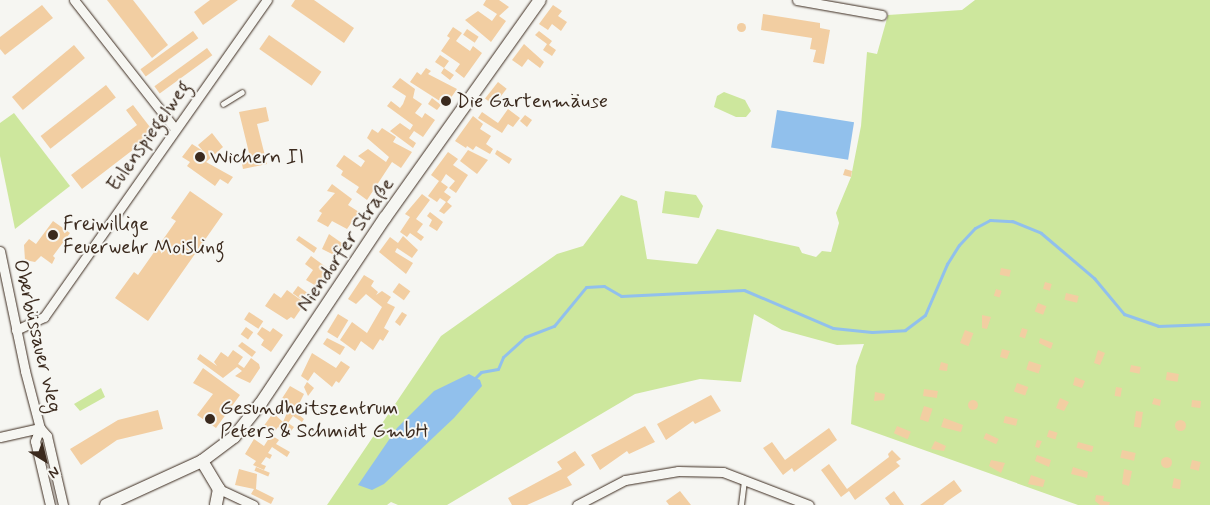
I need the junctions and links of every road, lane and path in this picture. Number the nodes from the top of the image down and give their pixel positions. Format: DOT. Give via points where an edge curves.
graph roads {
  1 [pos="74,0"];
  2 [pos="267,0"];
  3 [pos="540,0"];
  4 [pos="797,0"];
  5 [pos="882,14"];
  6 [pos="242,92"];
  7 [pos="223,104"];
  8 [pos="175,129"];
  9 [pos="0,251"];
  10 [pos="16,330"];
  11 [pos="40,428"];
  12 [pos="0,437"];
  13 [pos="202,461"];
  14 [pos="744,479"];
  15 [pos="219,489"];
  16 [pos="50,505"];
  17 [pos="63,505"];
  18 [pos="106,505"];
  19 [pos="216,505"];
  20 [pos="254,505"];
  21 [pos="577,505"];
  22 [pos="742,505"];
  23 [pos="809,505"];
  1 -- 8 [label="street"];
  2 -- 8 [label="street, Eulenspiegelweg"];
  3 -- 13 [label="main road, Niendorfer Straße" via="385,218 261,403 234,437"];
  4 -- 5 [label="street"];
  6 -- 7 [label="lane"];
  8 -- 10 [label="street, Eulenspiegelweg" via="44,316"];
  9 -- 10 [label="street, Oberbüssauer Weg"];
  10 -- 11 [label="street, Oberbüssauer Weg"];
  11 -- 12 [label="street"];
  11 -- 16 [label="street, Oberbüssauer Weg" via="36,441"];
  11 -- 17 [label="street, Oberbüssauer Weg" via="47,436"];
  13 -- 15 [label="main road"];
  13 -- 18 [label="main road, Niendorfer Straße"];
  14 -- 21 [label="street" via="723,472 678,471 625,480"];
  14 -- 22 [label="lane"];
  14 -- 23 [label="street"];
  15 -- 19 [label="main road"];
  15 -- 20 [label="street"];
}
